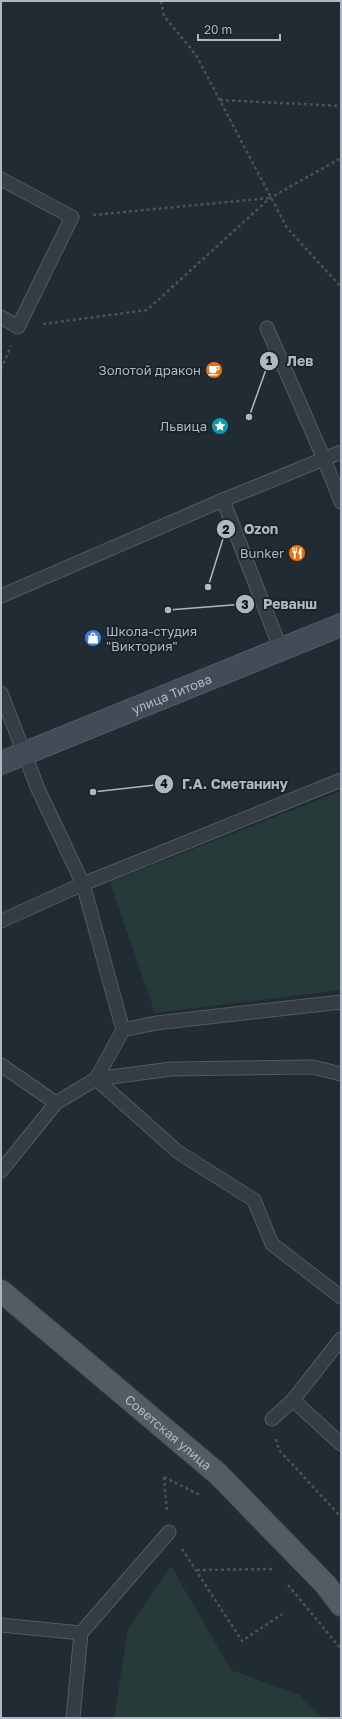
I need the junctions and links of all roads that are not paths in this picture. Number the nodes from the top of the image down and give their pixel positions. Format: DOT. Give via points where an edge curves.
graph roads {
  1 [pos="1,179"];
  2 [pos="1,317"];
  3 [pos="267,328"];
  4 [pos="341,452"];
  5 [pos="324,459"];
  6 [pos="222,500"];
  7 [pos="341,502"];
  8 [pos="1,596"];
  9 [pos="341,624"];
  10 [pos="281,650"];
  11 [pos="1,693"];
  12 [pos="24,755"];
  13 [pos="1,763"];
  14 [pos="341,780"];
  15 [pos="83,884"];
  16 [pos="1,921"];
  17 [pos="341,1002"];
  18 [pos="123,1030"];
  19 [pos="1,1065"];
  20 [pos="341,1074"];
  21 [pos="96,1079"];
  22 [pos="56,1103"];
  23 [pos="1,1171"];
  24 [pos="1,1291"];
  25 [pos="339,1291"];
  26 [pos="341,1339"];
  27 [pos="293,1400"];
  28 [pos="272,1419"];
  29 [pos="341,1444"];
  30 [pos="169,1532"];
  31 [pos="333,1590"];
  32 [pos="341,1604"];
  33 [pos="1,1625"];
  34 [pos="81,1633"];
  35 [pos="73,1718"];
  1 -- 2 [label="lane" via="72,217 18,327"];
  3 -- 5 [label="lane"];
  4 -- 5 [label="lane"];
  5 -- 6 [label="lane"];
  5 -- 7 [label="lane"];
  6 -- 8 [label="lane"];
  6 -- 10 [label="lane"];
  9 -- 10 [label="main road, улица Титова"];
  10 -- 12 [label="main road, улица Титова"];
  11 -- 12 [label="lane"];
  12 -- 13 [label="main road, улица Титова"];
  12 -- 15 [label="lane"];
  14 -- 15 [label="lane"];
  15 -- 16 [label="lane"];
  15 -- 18 [label="lane"];
  17 -- 18 [label="lane" via="156,1023"];
  18 -- 21 [label="lane"];
  19 -- 22 [label="lane"];
  20 -- 21 [label="lane" via="313,1067 171,1069"];
  21 -- 22 [label="lane"];
  21 -- 25 [label="lane" via="178,1152 254,1200 272,1244"];
  22 -- 23 [label="lane"];
  24 -- 31 [label="main road, Советская улица" via="218,1474"];
  26 -- 27 [label="lane"];
  27 -- 28 [label="lane"];
  27 -- 29 [label="lane"];
  30 -- 34 [label="lane"];
  31 -- 32 [label="main road, Советская улица"];
  33 -- 34 [label="lane"];
  34 -- 35 [label="lane"];
}
